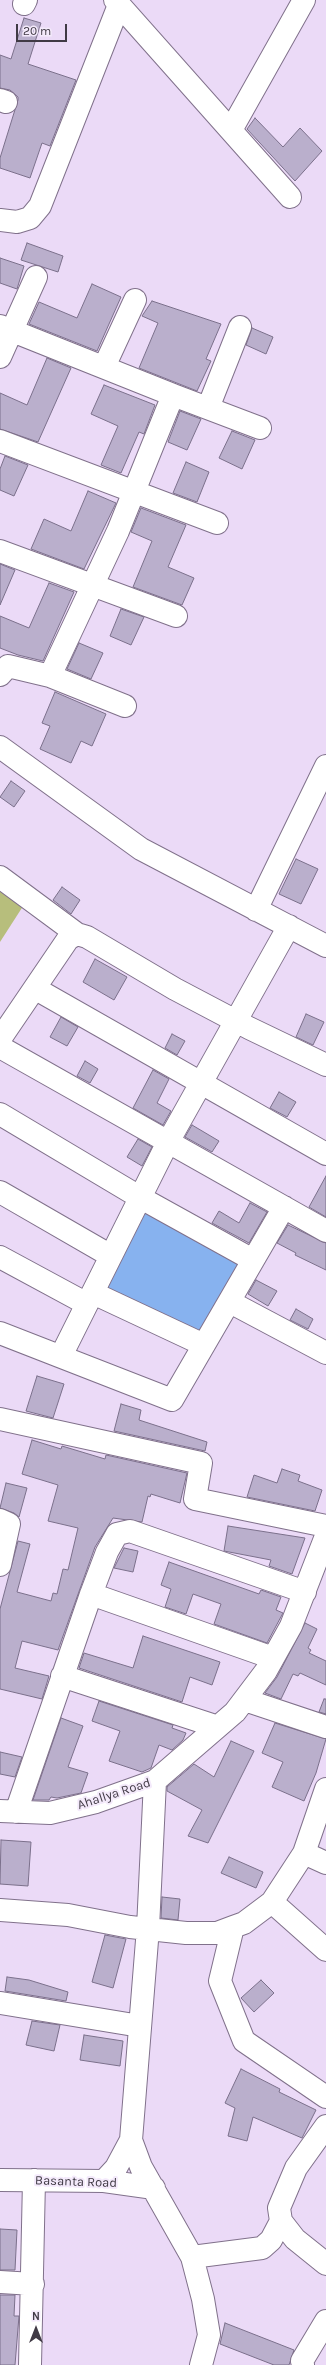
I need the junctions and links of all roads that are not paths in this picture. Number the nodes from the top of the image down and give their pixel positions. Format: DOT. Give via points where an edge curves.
graph roads {
  1 [pos="304,0"];
  2 [pos="117,2"];
  3 [pos="231,130"];
  4 [pos="290,197"];
  5 [pos="0,220"];
  6 [pos="36,277"];
  7 [pos="134,300"];
  8 [pos="6,328"];
  9 [pos="240,328"];
  10 [pos="0,357"];
  11 [pos="104,367"];
  12 [pos="173,395"];
  13 [pos="208,408"];
  14 [pos="260,428"];
  15 [pos="0,441"];
  16 [pos="134,492"];
  17 [pos="216,523"];
  18 [pos="0,551"];
  19 [pos="94,584"];
  20 [pos="176,616"];
  21 [pos="3,668"];
  22 [pos="50,676"];
  23 [pos="125,706"];
  24 [pos="0,747"];
  25 [pos="326,766"];
  26 [pos="0,877"];
  27 [pos="256,910"];
  28 [pos="289,926"];
  29 [pos="77,934"];
  30 [pos="326,946"];
  31 [pos="36,989"];
  32 [pos="236,1021"];
  33 [pos="0,1039"];
  34 [pos="0,1047"];
  35 [pos="326,1065"];
  36 [pos="201,1083"];
  37 [pos="0,1114"];
  38 [pos="168,1142"];
  39 [pos="326,1154"];
  40 [pos="0,1192"];
  41 [pos="140,1198"];
  42 [pos="284,1207"];
  43 [pos="326,1231"];
  44 [pos="111,1256"];
  45 [pos="0,1257"];
  46 [pos="253,1260"];
  47 [pos="90,1298"];
  48 [pos="230,1302"];
  49 [pos="0,1333"];
  50 [pos="204,1345"];
  51 [pos="326,1353"];
  52 [pos="61,1356"];
  53 [pos="0,1419"];
  54 [pos="0,1520"];
  55 [pos="326,1526"];
  56 [pos="324,1544"];
  57 [pos="0,1565"];
  58 [pos="305,1592"];
  59 [pos="91,1594"];
  60 [pos="273,1658"];
  61 [pos="62,1676"];
  62 [pos="245,1700"];
  63 [pos="216,1726"];
  64 [pos="326,1727"];
  65 [pos="155,1781"];
  66 [pos="326,1789"];
  67 [pos="8,1812"];
  68 [pos="304,1853"];
  69 [pos="326,1863"];
  70 [pos="272,1902"];
  71 [pos="0,1910"];
  72 [pos="233,1927"];
  73 [pos="148,1928"];
  74 [pos="326,1950"];
  75 [pos="1,2003"];
  76 [pos="140,2026"];
  77 [pos="326,2097"];
  78 [pos="326,2126"];
  79 [pos="131,2140"];
  80 [pos="0,2180"];
  81 [pos="34,2180"];
  82 [pos="104,2181"];
  83 [pos="154,2188"];
  84 [pos="281,2221"];
  85 [pos="192,2257"];
  86 [pos="326,2264"];
  87 [pos="0,2282"];
  88 [pos="33,2284"];
  89 [pos="326,2321"];
  90 [pos="30,2365"];
  91 [pos="201,2365"];
  92 [pos="303,2365"];
  1 -- 3 [label="street"];
  2 -- 3 [label="street"];
  2 -- 5 [label="street" via="40,206 30,218 17,222"];
  3 -- 4 [label="street"];
  6 -- 8 [label="street"];
  7 -- 11 [label="street"];
  8 -- 10 [label="street"];
  8 -- 11 [label="street"];
  9 -- 13 [label="street"];
  11 -- 12 [label="street"];
  12 -- 13 [label="street"];
  12 -- 16 [label="street"];
  13 -- 14 [label="street"];
  15 -- 16 [label="street"];
  16 -- 17 [label="street"];
  16 -- 19 [label="street"];
  18 -- 19 [label="street"];
  19 -- 20 [label="street"];
  19 -- 22 [label="street"];
  21 -- 22 [label="street"];
  22 -- 23 [label="street"];
  24 -- 27 [label="street" via="141,849"];
  25 -- 27 [label="street"];
  26 -- 29 [label="street"];
  27 -- 28 [label="street"];
  28 -- 30 [label="street"];
  28 -- 32 [label="street"];
  29 -- 31 [label="street" via="68,939"];
  29 -- 32 [label="street" via="87,937 175,989"];
  31 -- 33 [label="street"];
  31 -- 36 [label="street"];
  32 -- 35 [label="street"];
  32 -- 36 [label="street"];
  34 -- 38 [label="street"];
  36 -- 38 [label="street"];
  36 -- 39 [label="street"];
  37 -- 41 [label="street"];
  38 -- 41 [label="street"];
  38 -- 42 [label="street"];
  40 -- 44 [label="street"];
  41 -- 44 [label="street"];
  41 -- 46 [label="street"];
  42 -- 43 [label="street"];
  42 -- 46 [label="street"];
  44 -- 47 [label="street"];
  45 -- 47 [label="street"];
  46 -- 48 [label="street"];
  47 -- 50 [label="street"];
  47 -- 52 [label="street"];
  48 -- 50 [label="street"];
  48 -- 51 [label="street"];
  49 -- 52 [label="street"];
  50 -- 52 [label="street" via="172,1400"];
  53 -- 55 [label="street" via="201,1463 195,1499"];
  54 -- 57 [label="street" via="10,1524"];
  56 -- 58 [label="street, Ahallya Road"];
  58 -- 59 [label="street" via="130,1531 117,1534 107,1552"];
  58 -- 60 [label="street, Ahallya Road" via="291,1626"];
  59 -- 60 [label="street"];
  59 -- 61 [label="street"];
  60 -- 62 [label="street, Ahallya Road"];
  61 -- 63 [label="street"];
  61 -- 67 [label="street"];
  62 -- 63 [label="street, Ahallya Road"];
  62 -- 64 [label="street"];
  63 -- 65 [label="street, Ahallya Road"];
  65 -- 67 [label="street, Ahallya Road" via="96,1802 50,1813"];
  65 -- 73 [label="street"];
  66 -- 68 [label="street"];
  68 -- 69 [label="street"];
  68 -- 70 [label="street"];
  70 -- 72 [label="street" via="244,1923"];
  70 -- 74 [label="street"];
  71 -- 73 [label="street" via="68,1915"];
  72 -- 73 [label="street" via="217,1933 186,1933"];
  72 -- 77 [label="street" via="220,1981 244,2041"];
  73 -- 76 [label="street"];
  75 -- 76 [label="street"];
  76 -- 79 [label="street"];
  78 -- 84 [label="street" via="296,2168 279,2208"];
  79 -- 82 [label="street" via="116,2168"];
  79 -- 83 [label="street" via="141,2167"];
  80 -- 81 [label="street, Basanta Road"];
  81 -- 82 [label="street, Basanta Road"];
  81 -- 88 [label="street"];
  82 -- 83 [label="street, Basanta Road"];
  83 -- 85 [label="street"];
  84 -- 85 [label="street" via="271,2240 262,2248"];
  84 -- 86 [label="street" via="295,2239"];
  85 -- 91 [label="street" via="204,2299 209,2335"];
  87 -- 88 [label="street"];
  88 -- 90 [label="street"];
  89 -- 92 [label="street" via="302,2361"];
}
